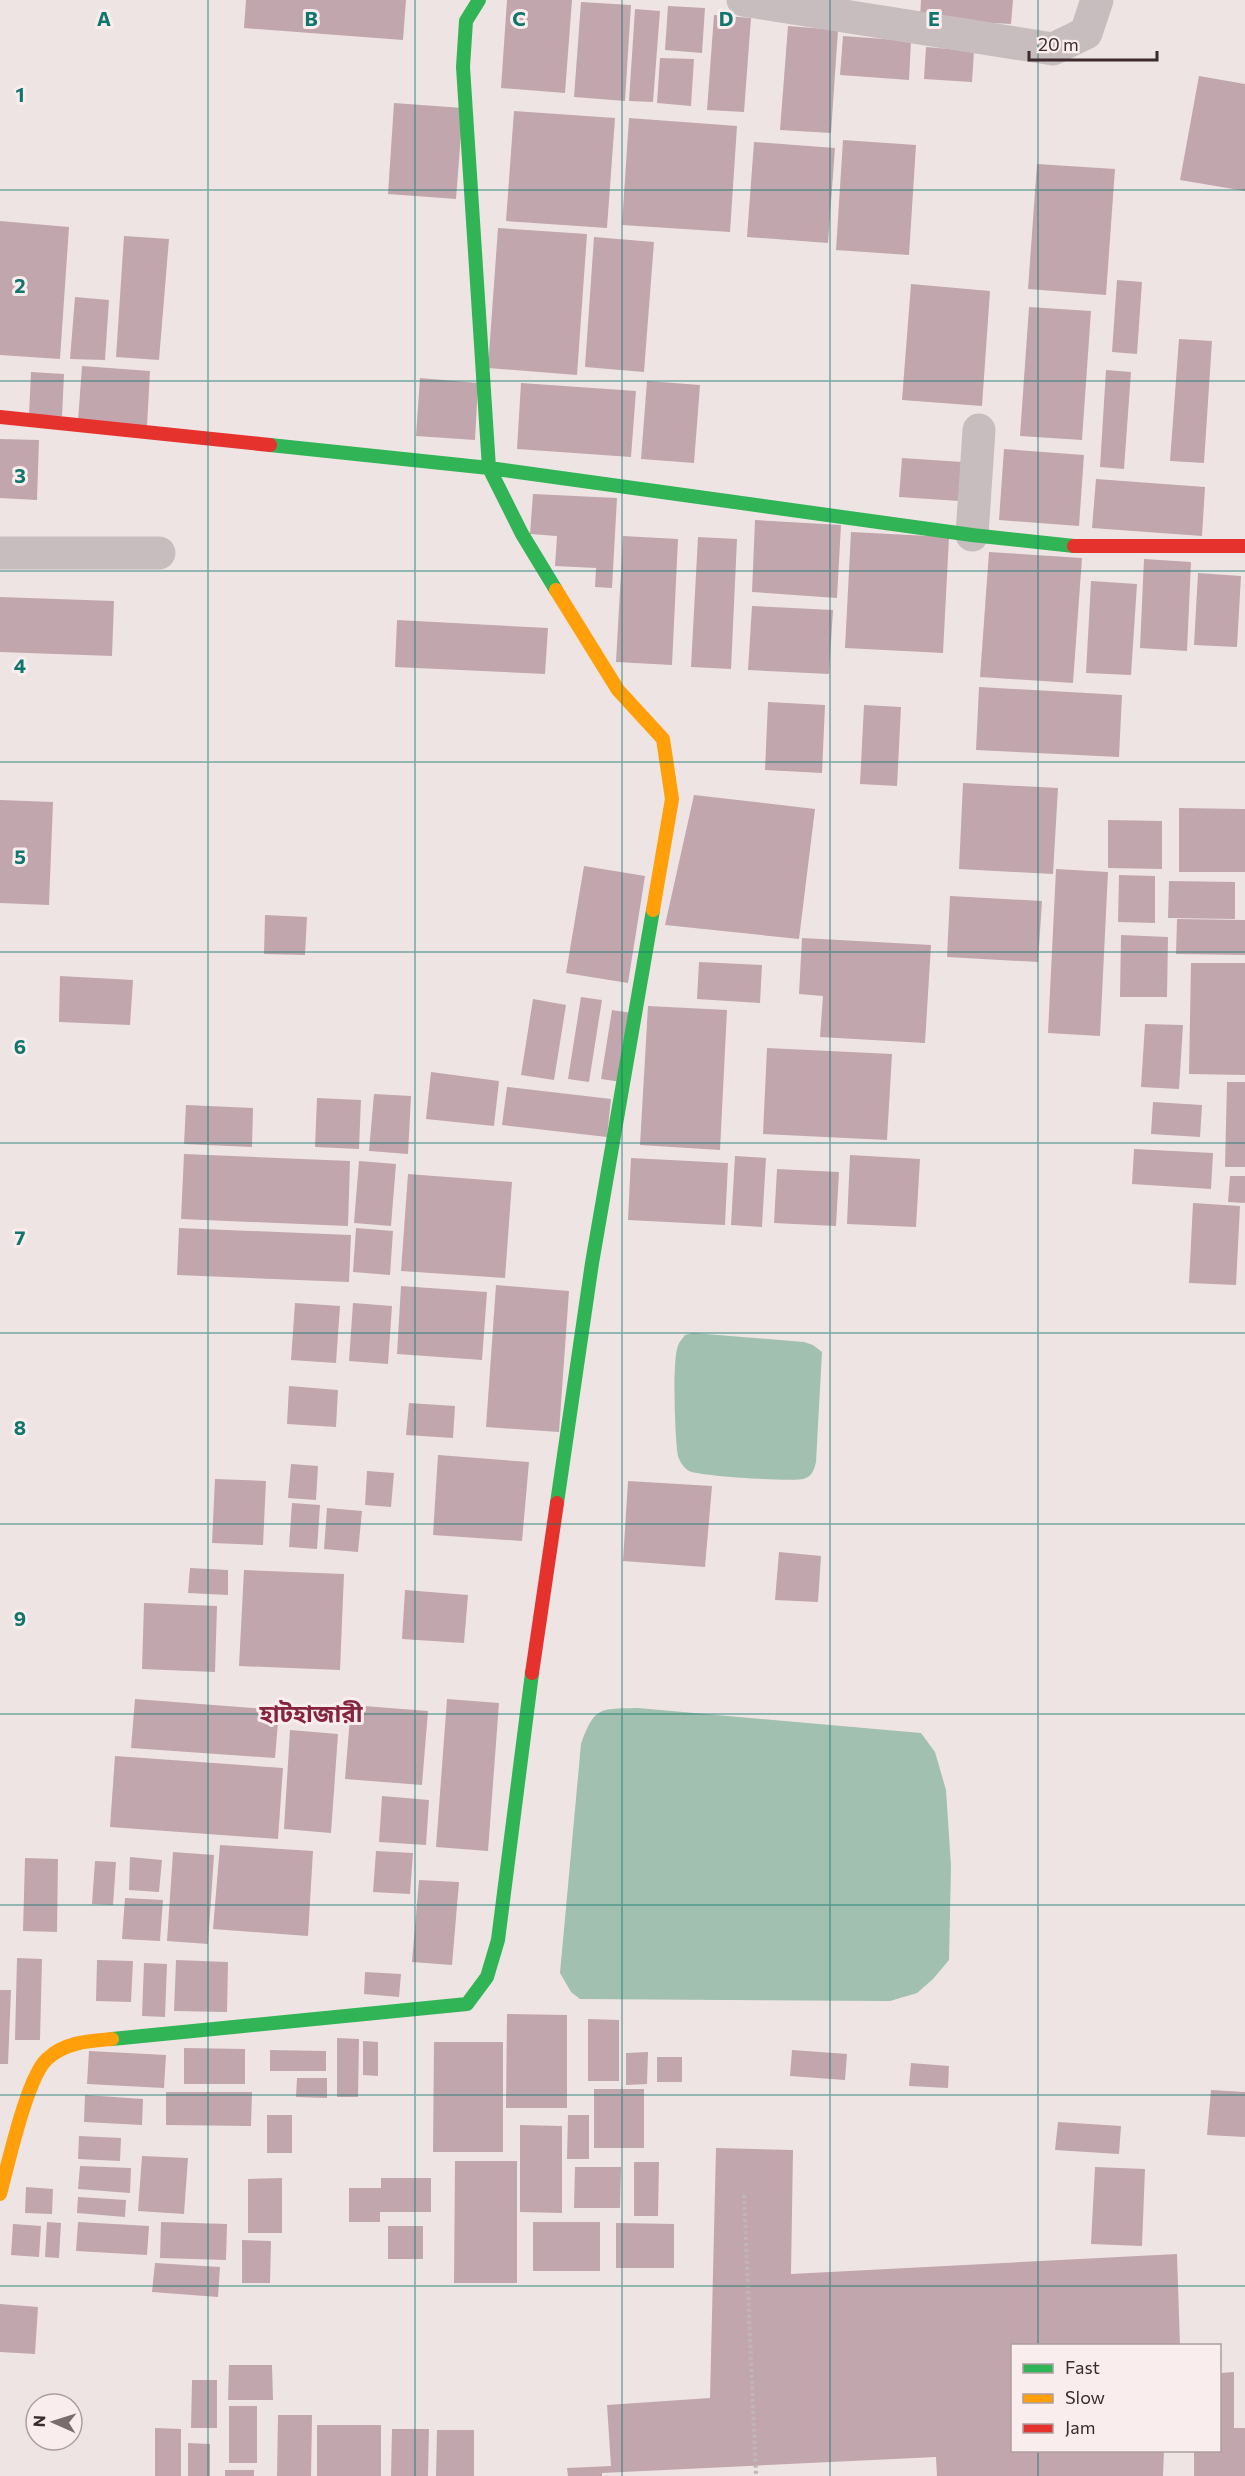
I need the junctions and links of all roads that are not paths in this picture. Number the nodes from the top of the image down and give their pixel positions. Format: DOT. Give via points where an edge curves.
graph roads {
  1 [pos="479,0"];
  2 [pos="743,0"];
  3 [pos="1097,0"];
  4 [pos="0,417"];
  5 [pos="979,430"];
  6 [pos="489,468"];
  7 [pos="972,535"];
  8 [pos="1245,546"];
  9 [pos="159,553"];
  10 [pos="0,554"];
  11 [pos="0,2194"];
  1 -- 6 [label="street" via="466,21 463,68"];
  2 -- 3 [label="street" via="1053,49 1086,33"];
  4 -- 6 [label="street"];
  5 -- 7 [label="street"];
  6 -- 7 [label="street"];
  6 -- 11 [label="street" via="522,534 618,690 663,739 672,799 592,1263 537,1637 498,1940 487,1977 467,2004 73,2043 46,2060 31,2085"];
  7 -- 8 [label="street" via="1088,548"];
  9 -- 10 [label="street"];
}
